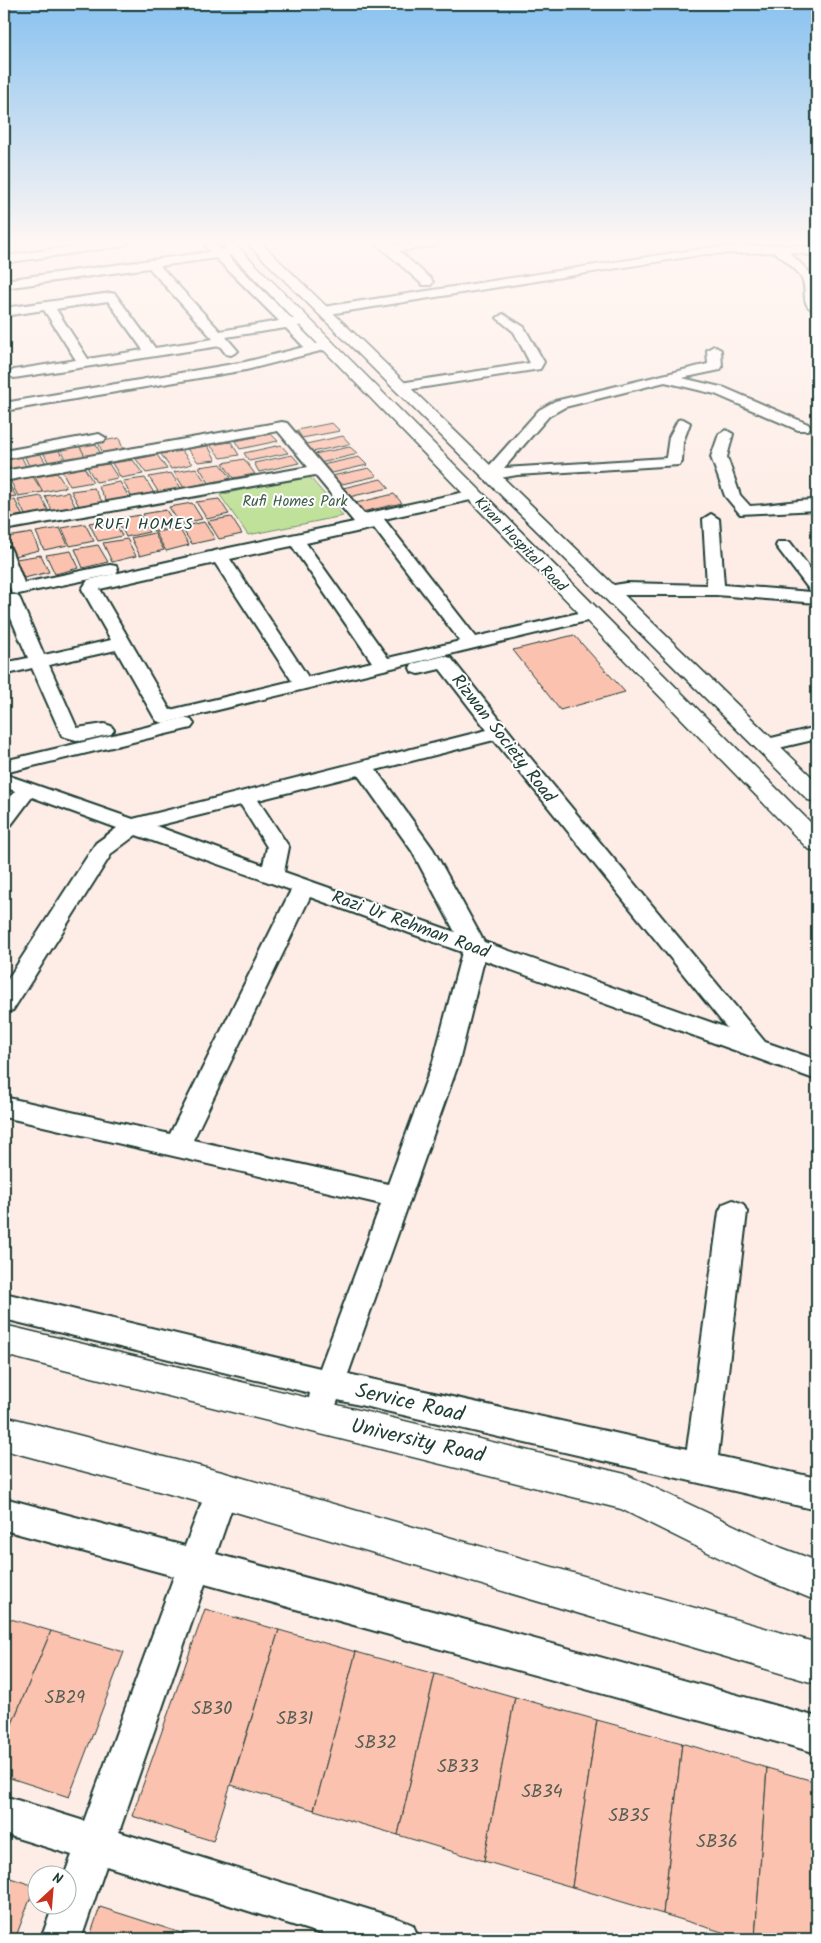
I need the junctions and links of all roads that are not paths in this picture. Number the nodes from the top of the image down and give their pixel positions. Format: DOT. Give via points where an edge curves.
graph roads {
  1 [pos="65,334"];
  2 [pos="138,334"];
  3 [pos="215,334"];
  4 [pos="240,334"];
  5 [pos="307,334"];
  6 [pos="346,334"];
  7 [pos="521,334"];
  8 [pos="219,338"];
  9 [pos="319,346"];
  10 [pos="714,350"];
  11 [pos="152,353"];
  12 [pos="84,363"];
  13 [pos="246,366"];
  14 [pos="666,378"];
  15 [pos="400,387"];
  16 [pos="28,403"];
  17 [pos="4,407"];
  18 [pos="683,423"];
  19 [pos="804,427"];
  20 [pos="726,434"];
  21 [pos="99,438"];
  22 [pos="4,455"];
  23 [pos="320,469"];
  24 [pos="489,475"];
  25 [pos="4,476"];
  26 [pos="474,495"];
  27 [pos="817,505"];
  28 [pos="360,519"];
  29 [pos="711,519"];
  30 [pos="4,526"];
  31 [pos="296,539"];
  32 [pos="784,546"];
  33 [pos="4,552"];
  34 [pos="219,555"];
  35 [pos="817,589"];
  36 [pos="716,590"];
  37 [pos="609,592"];
  38 [pos="15,594"];
  39 [pos="817,598"];
  40 [pos="591,615"];
  41 [pos="122,643"];
  42 [pos="471,643"];
  43 [pos="40,662"];
  44 [pos="384,665"];
  45 [pos="4,670"];
  46 [pos="303,682"];
  47 [pos="164,717"];
  48 [pos="498,733"];
  49 [pos="817,733"];
  50 [pos="766,745"];
  51 [pos="4,767"];
  52 [pos="363,767"];
  53 [pos="4,780"];
  54 [pos="28,789"];
  55 [pos="817,795"];
  56 [pos="246,797"];
  57 [pos="4,820"];
  58 [pos="135,826"];
  59 [pos="817,843"];
  60 [pos="272,875"];
  61 [pos="304,886"];
  62 [pos="475,948"];
  63 [pos="4,1004"];
  64 [pos="757,1049"];
  65 [pos="817,1070"];
  66 [pos="4,1107"];
  67 [pos="177,1146"];
  68 [pos="398,1197"];
  69 [pos="733,1212"];
  70 [pos="4,1306"];
  71 [pos="4,1340"];
  72 [pos="323,1400"];
  73 [pos="4,1434"];
  74 [pos="701,1467"];
  75 [pos="222,1490"];
  76 [pos="817,1494"];
  77 [pos="4,1514"];
  78 [pos="195,1565"];
  79 [pos="817,1581"];
  80 [pos="817,1664"];
  81 [pos="817,1735"];
  82 [pos="4,1815"];
  83 [pos="95,1844"];
  84 [pos="61,1939"];
  85 [pos="399,1939"];
  1 -- 12 [label="street"];
  2 -- 11 [label="street"];
  3 -- 8 [label="street"];
  4 -- 8 [label="street"];
  5 -- 9 [label="main road, Kiran Hospital Road"];
  6 -- 15 [label="main road, Kiran Hospital Road"];
  7 -- 15 [label="street" via="537,362 535,366"];
  8 -- 11 [label="street"];
  8 -- 13 [label="street"];
  9 -- 13 [label="street"];
  9 -- 26 [label="main road, Kiran Hospital Road"];
  10 -- 14 [label="street" via="716,367"];
  11 -- 12 [label="street"];
  12 -- 16 [label="street" via="11,370"];
  13 -- 16 [label="street"];
  14 -- 19 [label="street" via="720,391"];
  14 -- 24 [label="street" via="560,404 544,413"];
  15 -- 24 [label="main road, Kiran Hospital Road"];
  16 -- 17 [label="street"];
  18 -- 24 [label="street" via="676,434 674,462 517,470"];
  20 -- 27 [label="street" via="719,457 733,496 746,511"];
  21 -- 22 [label="street"];
  23 -- 25 [label="street" via="281,426"];
  23 -- 28 [label="street"];
  23 -- 30 [label="street"];
  24 -- 37 [label="main road, Kiran Hospital Road"];
  26 -- 28 [label="street"];
  26 -- 40 [label="main road, Kiran Hospital Road"];
  28 -- 38 [label="street"];
  29 -- 36 [label="street"];
  31 -- 34 [label="street"];
  31 -- 42 [label="street" via="378,522"];
  31 -- 44 [label="street"];
  32 -- 35 [label="street"];
  33 -- 38 [label="street"];
  34 -- 41 [label="street" via="94,584 91,591"];
  34 -- 46 [label="street"];
  36 -- 37 [label="street" via="626,588"];
  36 -- 39 [label="street"];
  37 -- 50 [label="main road, Kiran Hospital Road"];
  38 -- 43 [label="street"];
  40 -- 42 [label="street"];
  40 -- 59 [label="main road, Kiran Hospital Road"];
  41 -- 43 [label="street"];
  41 -- 47 [label="street"];
  42 -- 44 [label="street"];
  43 -- 45 [label="street"];
  43 -- 47 [label="street" via="72,734 80,736"];
  44 -- 46 [label="street"];
  46 -- 47 [label="street"];
  48 -- 51 [label="street, Rizwan Society Road" via="444,662"];
  48 -- 52 [label="street"];
  48 -- 64 [label="street, Rizwan Society Road"];
  49 -- 50 [label="street"];
  50 -- 55 [label="main road, Kiran Hospital Road"];
  52 -- 56 [label="street"];
  52 -- 62 [label="street" via="422,849"];
  53 -- 54 [label="street, Razi Ur Rehman Road"];
  54 -- 57 [label="street"];
  54 -- 58 [label="street, Razi Ur Rehman Road"];
  56 -- 58 [label="street"];
  56 -- 60 [label="street" via="278,847"];
  58 -- 60 [label="street, Razi Ur Rehman Road"];
  58 -- 63 [label="street" via="104,848"];
  60 -- 61 [label="street, Razi Ur Rehman Road"];
  61 -- 62 [label="street, Razi Ur Rehman Road"];
  61 -- 67 [label="street"];
  62 -- 64 [label="street, Razi Ur Rehman Road"];
  62 -- 68 [label="street" via="446,1062"];
  64 -- 65 [label="street, Razi Ur Rehman Road"];
  66 -- 67 [label="street"];
  67 -- 68 [label="street"];
  68 -- 72 [label="street"];
  69 -- 74 [label="street"];
  70 -- 72 [label="street, Service Road"];
  71 -- 72 [label="main road, University Road"];
  72 -- 74 [label="street, Service Road"];
  72 -- 79 [label="main road, University Road" via="625,1492 756,1557"];
  73 -- 75 [label="main road"];
  74 -- 76 [label="street, Service Road"];
  75 -- 78 [label="street"];
  75 -- 80 [label="main road"];
  77 -- 78 [label="street"];
  78 -- 81 [label="street"];
  78 -- 83 [label="street"];
  82 -- 83 [label="street"];
  83 -- 84 [label="street"];
  83 -- 85 [label="street"];
}
